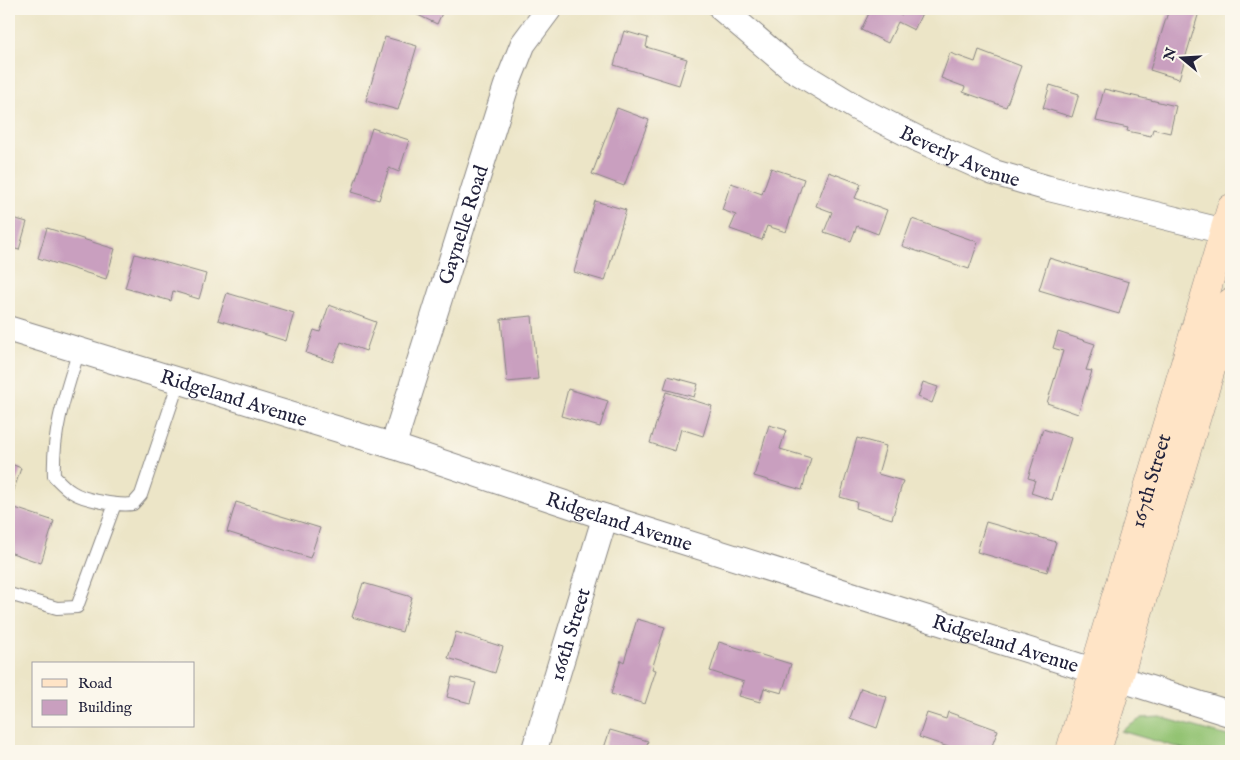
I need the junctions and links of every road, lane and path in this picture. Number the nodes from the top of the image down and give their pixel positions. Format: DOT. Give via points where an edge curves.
graph roads {
  1 [pos="549,9"];
  2 [pos="722,9"];
  3 [pos="1229,224"];
  4 [pos="1231,302"];
  5 [pos="9,328"];
  6 [pos="79,350"];
  7 [pos="179,381"];
  8 [pos="393,446"];
  9 [pos="115,504"];
  10 [pos="605,516"];
  11 [pos="9,594"];
  12 [pos="1106,674"];
  13 [pos="1231,714"];
  14 [pos="534,751"];
  15 [pos="1070,751"];
  16 [pos="1097,751"];
  1 -- 8 [label="street, Gaynelle Road" via="524,44 506,87"];
  2 -- 3 [label="street, Beverly Avenue" via="791,68 857,108 992,172 1047,188"];
  3 -- 12 [label="main road, 167th Street"];
  4 -- 12 [label="main road, 167th Street"];
  5 -- 6 [label="street, Ridgeland Avenue"];
  6 -- 7 [label="street, Ridgeland Avenue"];
  6 -- 9 [label="lane" via="58,417 54,476 72,492"];
  7 -- 8 [label="street, Ridgeland Avenue"];
  7 -- 9 [label="lane" via="141,495 133,504"];
  8 -- 10 [label="street, Ridgeland Avenue"];
  9 -- 11 [label="lane" via="77,607 57,608"];
  10 -- 12 [label="street, Ridgeland Avenue"];
  10 -- 14 [label="street, 166th Street"];
  12 -- 13 [label="street, Ridgeland Avenue"];
  12 -- 15 [label="main road, 167th Street"];
  12 -- 16 [label="main road, 167th Street"];
}
